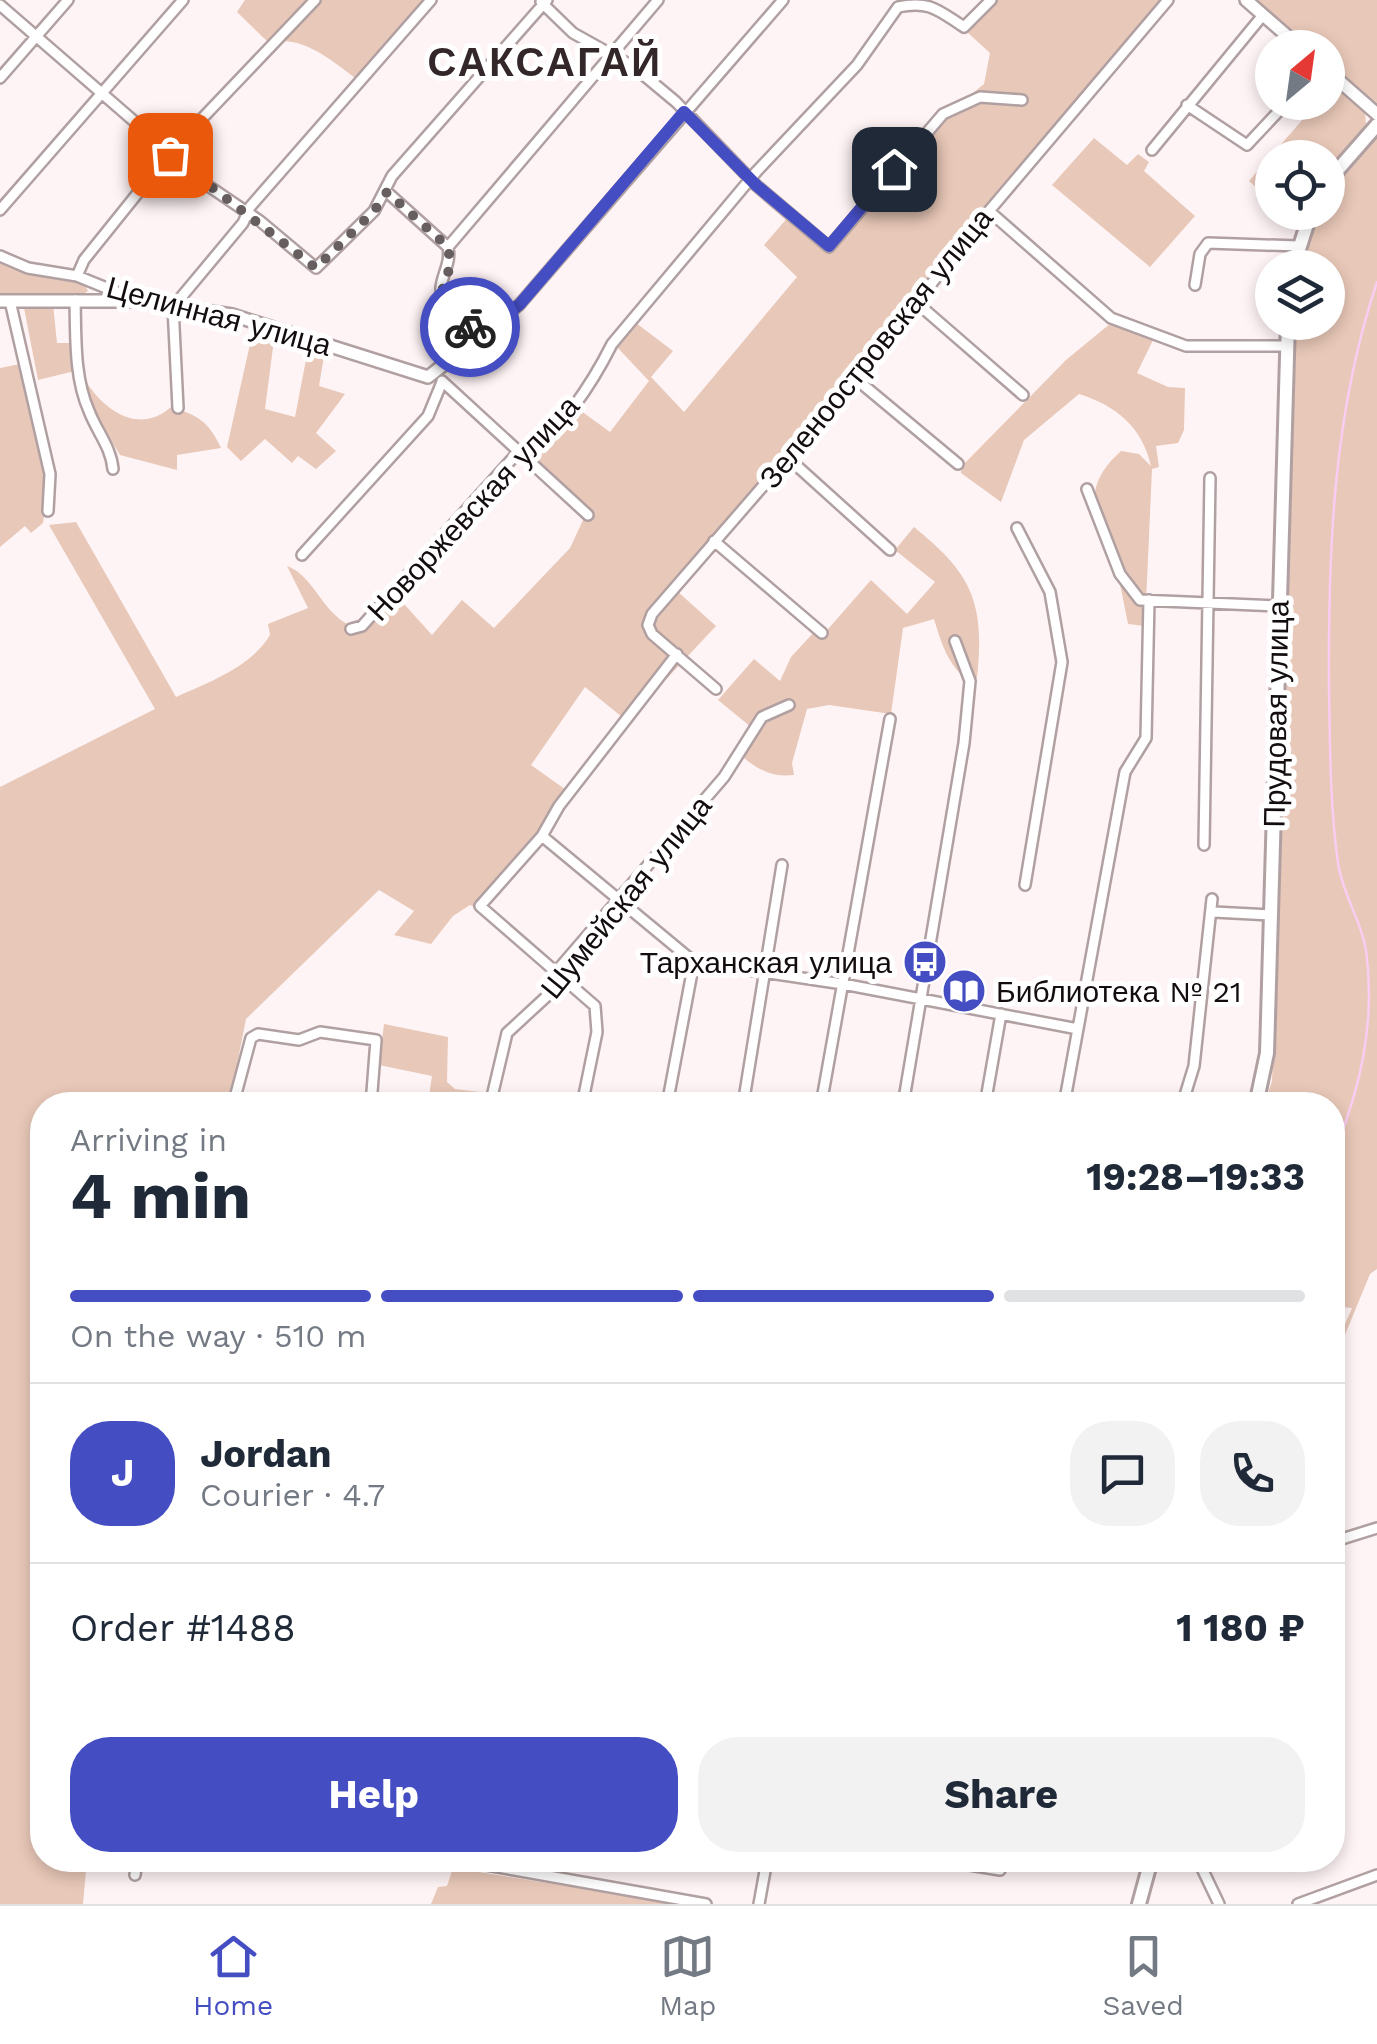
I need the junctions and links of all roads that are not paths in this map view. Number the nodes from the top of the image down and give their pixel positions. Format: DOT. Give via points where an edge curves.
graph roads {
  1 [pos="68,0"];
  2 [pos="183,0"];
  3 [pos="315,0"];
  4 [pos="430,0"];
  5 [pos="658,0"];
  6 [pos="783,0"];
  7 [pos="991,0"];
  8 [pos="1168,0"];
  9 [pos="1246,0"];
  10 [pos="543,1"];
  11 [pos="925,1"];
  12 [pos="0,6"];
  13 [pos="1263,15"];
  14 [pos="1280,30"];
  15 [pos="36,36"];
  16 [pos="612,53"];
  17 [pos="0,78"];
  18 [pos="1345,86"];
  19 [pos="103,93"];
  20 [pos="1022,100"];
  21 [pos="1188,105"];
  22 [pos="684,112"];
  23 [pos="1377,114"];
  24 [pos="1270,120"];
  25 [pos="1377,125"];
  26 [pos="1152,150"];
  27 [pos="170,155"];
  28 [pos="1345,161"];
  29 [pos="754,178"];
  30 [pos="387,192"];
  31 [pos="0,210"];
  32 [pos="988,210"];
  33 [pos="247,214"];
  34 [pos="1304,230"];
  35 [pos="1298,246"];
  36 [pos="448,247"];
  37 [pos="1297,250"];
  38 [pos="0,256"];
  39 [pos="78,276"];
  40 [pos="1194,285"];
  41 [pos="75,300"];
  42 [pos="138,300"];
  43 [pos="5,301"];
  44 [pos="917,303"];
  45 [pos="174,306"];
  46 [pos="479,337"];
  47 [pos="1286,340"];
  48 [pos="1286,346"];
  49 [pos="440,378"];
  50 [pos="856,379"];
  51 [pos="1023,395"];
  52 [pos="178,408"];
  53 [pos="520,450"];
  54 [pos="787,456"];
  55 [pos="958,464"];
  56 [pos="113,470"];
  57 [pos="1210,478"];
  58 [pos="1088,489"];
  59 [pos="48,511"];
  60 [pos="588,515"];
  61 [pos="1017,528"];
  62 [pos="714,541"];
  63 [pos="890,550"];
  64 [pos="302,555"];
  65 [pos="1149,600"];
  66 [pos="1208,602"];
  67 [pos="1278,606"];
  68 [pos="351,629"];
  69 [pos="822,633"];
  70 [pos="956,641"];
  71 [pos="677,654"];
  72 [pos="716,688"];
  73 [pos="789,705"];
  74 [pos="890,719"];
  75 [pos="542,836"];
  76 [pos="1204,846"];
  77 [pos="782,866"];
  78 [pos="1024,884"];
  79 [pos="1212,899"];
  80 [pos="617,902"];
  81 [pos="1214,912"];
  82 [pos="1271,914"];
  83 [pos="694,962"];
  84 [pos="765,972"];
  85 [pos="558,973"];
  86 [pos="843,984"];
  87 [pos="922,1000"];
  88 [pos="1000,1014"];
  89 [pos="1078,1029"];
  90 [pos="236,1092"];
  91 [pos="372,1092"];
  92 [pos="493,1092"];
  93 [pos="584,1092"];
  94 [pos="669,1092"];
  95 [pos="745,1092"];
  96 [pos="823,1092"];
  97 [pos="905,1092"];
  98 [pos="987,1092"];
  99 [pos="1066,1092"];
  100 [pos="1186,1092"];
  101 [pos="1258,1092"];
  102 [pos="1377,1528"];
  103 [pos="1345,1538"];
  104 [pos="135,1872"];
  105 [pos="526,1872"];
  106 [pos="765,1872"];
  107 [pos="1148,1872"];
  108 [pos="1204,1872"];
  109 [pos="134,1875"];
  110 [pos="1377,1875"];
  111 [pos="706,1904"];
  112 [pos="759,1904"];
  113 [pos="1139,1904"];
  114 [pos="1219,1904"];
  115 [pos="1298,1904"];
  1 -- 15 [label="street"];
  2 -- 19 [label="street"];
  3 -- 27 [label="street"];
  4 -- 33 [label="street"];
  5 -- 16 [label="street"];
  6 -- 22 [label="street"];
  7 -- 11 [label="street, Новоржевская улица" via="964,28"];
  8 -- 32 [label="street, Зеленоостровская улица"];
  9 -- 13 [label="street"];
  10 -- 16 [label="street" via="580,38"];
  10 -- 30 [label="street" via="392,176"];
  11 -- 29 [label="street, Новоржевская улица" via="898,8 857,66"];
  12 -- 15 [label="street"];
  13 -- 14 [label="street"];
  13 -- 21 [label="street"];
  15 -- 17 [label="street"];
  15 -- 19 [label="street"];
  16 -- 22 [label="street"];
  16 -- 36 [label="street"];
  18 -- 23 [label="street"];
  19 -- 27 [label="street"];
  19 -- 31 [label="street"];
  20 -- 29 [label="street" via="980,97 942,114 829,246"];
  21 -- 24 [label="street" via="1247,145"];
  21 -- 26 [label="street"];
  22 -- 29 [label="street"];
  22 -- 46 [label="street" via="520,304"];
  25 -- 28 [label="main road"];
  27 -- 33 [label="street"];
  27 -- 39 [label="street"];
  29 -- 53 [label="street, Новоржевская улица" via="612,344 552,432"];
  30 -- 33 [label="street" via="316,268"];
  30 -- 36 [label="street"];
  32 -- 44 [label="street, Зеленоостровская улица"];
  32 -- 48 [label="street" via="1112,318 1186,346"];
  33 -- 45 [label="street"];
  34 -- 35 [label="main road"];
  35 -- 37 [label="main road"];
  35 -- 40 [label="street" via="1208,243"];
  36 -- 46 [label="street" via="443,300"];
  38 -- 39 [label="street, Целинная улица"];
  39 -- 42 [label="street, Целинная улица"];
  41 -- 42 [label="street"];
  41 -- 43 [label="street"];
  41 -- 56 [label="street" via="83,392"];
  42 -- 45 [label="street, Целинная улица"];
  43 -- 59 [label="street" via="50,474"];
  44 -- 50 [label="street, Зеленоостровская улица"];
  44 -- 51 [label="street"];
  45 -- 49 [label="street, Целинная улица" via="232,314"];
  45 -- 52 [label="street"];
  46 -- 49 [label="street"];
  47 -- 48 [label="main road, Прудовая улица"];
  48 -- 67 [label="main road, Прудовая улица"];
  49 -- 53 [label="street"];
  49 -- 64 [label="street" via="428,416"];
  50 -- 54 [label="street, Зеленоостровская улица"];
  50 -- 55 [label="street"];
  53 -- 60 [label="street"];
  53 -- 68 [label="street, Новоржевская улица" via="362,626"];
  54 -- 62 [label="street, Зеленоостровская улица"];
  54 -- 63 [label="street"];
  57 -- 66 [label="street"];
  58 -- 65 [label="street" via="1120,574 1140,600"];
  61 -- 78 [label="street" via="1050,592 1062,662"];
  62 -- 69 [label="street"];
  62 -- 71 [label="street, Зеленоостровская улица" via="648,625"];
  65 -- 66 [label="street"];
  65 -- 89 [label="street" via="1146,738 1125,772"];
  66 -- 67 [label="street"];
  66 -- 76 [label="street"];
  67 -- 82 [label="main road, Прудовая улица"];
  70 -- 87 [label="street" via="969,692"];
  71 -- 72 [label="street, Зеленоостровская улица"];
  71 -- 75 [label="street"];
  73 -- 80 [label="street, Шумейская улица" via="762,717 724,778"];
  74 -- 86 [label="street"];
  75 -- 80 [label="street"];
  75 -- 85 [label="street" via="480,906"];
  77 -- 84 [label="street"];
  79 -- 81 [label="street"];
  80 -- 83 [label="street"];
  80 -- 85 [label="street, Шумейская улица"];
  81 -- 82 [label="street"];
  81 -- 100 [label="street"];
  82 -- 101 [label="main road, Прудовая улица"];
  83 -- 84 [label="street"];
  83 -- 94 [label="street"];
  84 -- 86 [label="street"];
  84 -- 95 [label="street"];
  85 -- 92 [label="street, Шумейская улица" via="546,997 506,1034"];
  85 -- 93 [label="street" via="595,1006 598,1019"];
  86 -- 87 [label="street"];
  86 -- 96 [label="street"];
  87 -- 88 [label="street"];
  87 -- 97 [label="street"];
  88 -- 89 [label="street"];
  88 -- 98 [label="street"];
  89 -- 99 [label="street"];
  90 -- 91 [label="street" via="251,1038 299,1040 320,1032 376,1040"];
  102 -- 103 [label="street"];
  104 -- 109 [label="street"];
  105 -- 111 [label="street"];
  106 -- 112 [label="street"];
  107 -- 113 [label="main road"];
  108 -- 114 [label="street"];
  110 -- 115 [label="street"];
}
